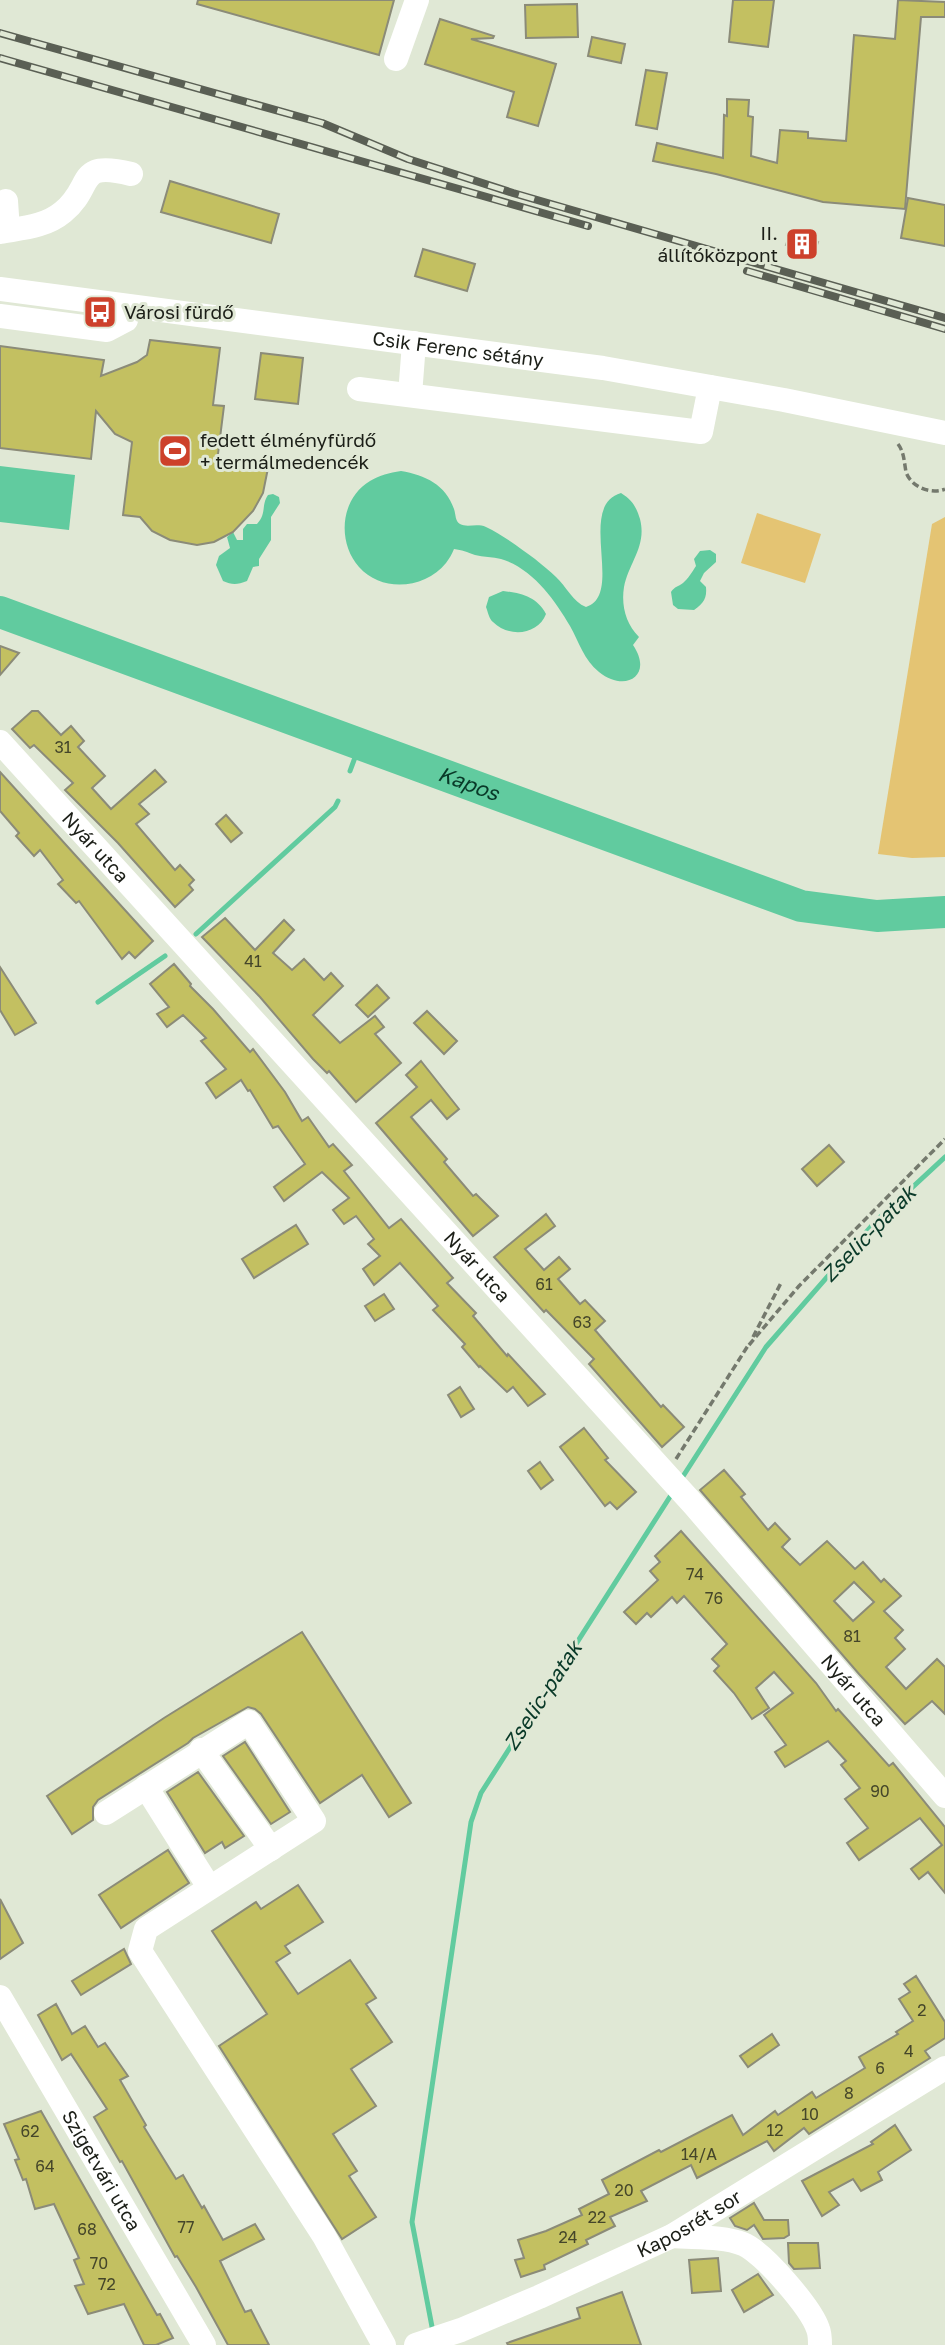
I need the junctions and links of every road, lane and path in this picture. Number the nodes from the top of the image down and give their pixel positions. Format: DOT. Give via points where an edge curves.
graph roads {
  1 [pos="417,0"];
  2 [pos="396,59"];
  3 [pos="131,174"];
  4 [pos="6,201"];
  5 [pos="4,231"];
  6 [pos="0,289"];
  7 [pos="129,307"];
  8 [pos="0,316"];
  9 [pos="414,343"];
  10 [pos="710,387"];
  11 [pos="359,389"];
  12 [pos="410,395"];
  13 [pos="903,433"];
  14 [pos="945,433"];
  15 [pos="945,489"];
  16 [pos="0,742"];
  17 [pos="945,1139"];
  18 [pos="781,1283"];
  19 [pos="749,1345"];
  20 [pos="670,1480"];
  21 [pos="201,1750"];
  22 [pos="146,1787"];
  23 [pos="945,1796"];
  24 [pos="106,1813"];
  25 [pos="271,1849"];
  26 [pos="209,1887"];
  27 [pos="0,1997"];
  28 [pos="945,2068"];
  29 [pos="672,2236"];
  30 [pos="458,2336"];
  31 [pos="204,2345"];
  32 [pos="384,2345"];
  33 [pos="417,2345"];
  34 [pos="820,2345"];
  1 -- 2 [label="street"];
  3 -- 5 [label="street" via="94,171 64,211 25,229"];
  4 -- 5 [label="street"];
  6 -- 7 [label="street, Csik Ferenc sétány"];
  7 -- 8 [label="street" via="126,320 107,330"];
  7 -- 9 [label="street, Csik Ferenc sétány"];
  9 -- 10 [label="street, Csik Ferenc sétány"];
  9 -- 12 [label="street"];
  10 -- 12 [label="street" via="701,432"];
  10 -- 13 [label="street, Csik Ferenc sétány"];
  11 -- 12 [label="street"];
  13 -- 14 [label="street, Csik Ferenc sétány"];
  13 -- 15 [label="path" via="900,445 913,483 926,490"];
  16 -- 20 [label="street, Nyár utca"];
  17 -- 19 [label="path" via="799,1286"];
  18 -- 19 [label="path"];
  19 -- 20 [label="path"];
  20 -- 23 [label="street, Nyár utca"];
  21 -- 22 [label="street"];
  21 -- 25 [label="street"];
  21 -- 25 [label="street" via="248,1722 314,1821"];
  22 -- 24 [label="street"];
  22 -- 26 [label="street"];
  25 -- 26 [label="street"];
  26 -- 32 [label="street" via="146,1929 139,1951 324,2236"];
  27 -- 31 [label="street, Szigetvári utca"];
  28 -- 29 [label="street, Kaposrét sor"];
  29 -- 30 [label="street, Kaposrét sor"];
  29 -- 34 [label="street" via="744,2245 765,2261 805,2306 818,2329"];
  30 -- 33 [label="street, Kaposrét sor"];
}
